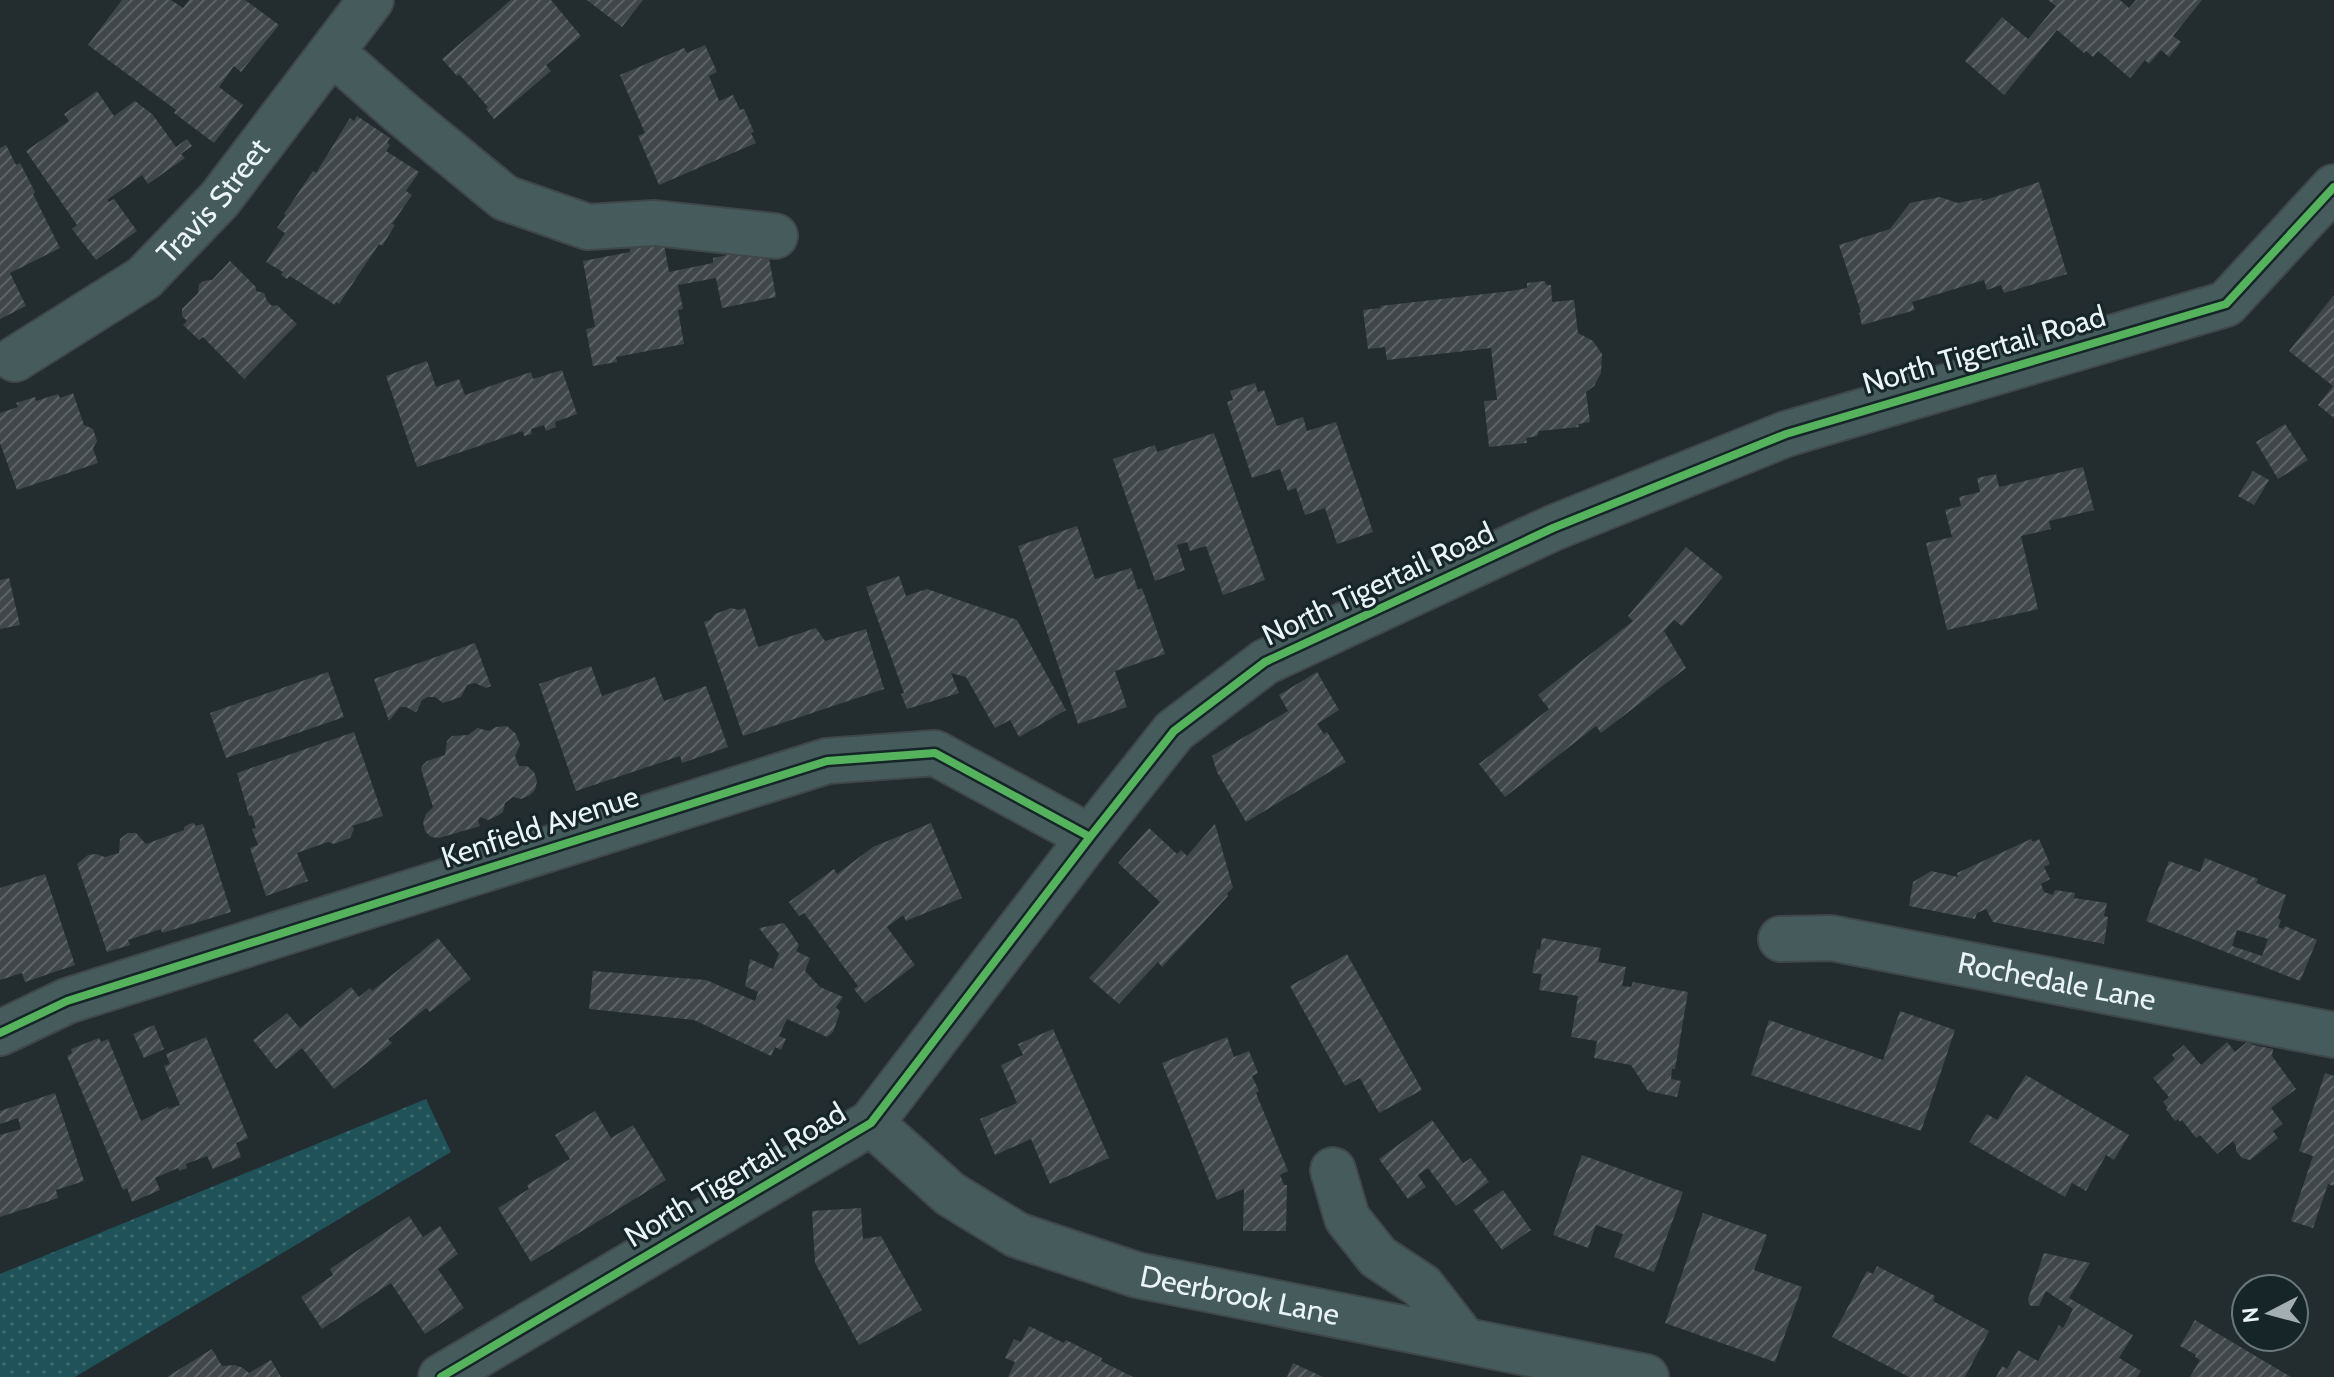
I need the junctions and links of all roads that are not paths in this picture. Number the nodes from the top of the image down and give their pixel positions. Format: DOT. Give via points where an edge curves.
graph roads {
  1 [pos="371,0"];
  2 [pos="332,52"];
  3 [pos="2334,187"];
  4 [pos="775,236"];
  5 [pos="15,359"];
  6 [pos="1090,837"];
  7 [pos="1781,939"];
  8 [pos="0,1033"];
  9 [pos="2334,1035"];
  10 [pos="871,1123"];
  11 [pos="1333,1170"];
  12 [pos="1464,1340"];
  13 [pos="441,1377"];
  14 [pos="1646,1377"];
  1 -- 2 [label="street, Travis Street"];
  2 -- 4 [label="street" via="505,198 588,227 655,223"];
  2 -- 5 [label="street, Travis Street" via="219,200 144,278"];
  3 -- 6 [label="street, North Tigertail Road" via="2226,304 1786,434 1553,528 1265,662 1174,731"];
  6 -- 8 [label="street, Kenfield Avenue" via="935,753 827,761 67,1001"];
  6 -- 10 [label="street, North Tigertail Road"];
  7 -- 9 [label="street, Rochedale Lane" via="1831,938"];
  10 -- 12 [label="street, Deerbrook Lane" via="950,1194 1017,1235 1137,1275"];
  10 -- 13 [label="street, North Tigertail Road"];
  11 -- 12 [label="street" via="1347,1218 1378,1257 1422,1286"];
  12 -- 14 [label="street, Deerbrook Lane"];
}
